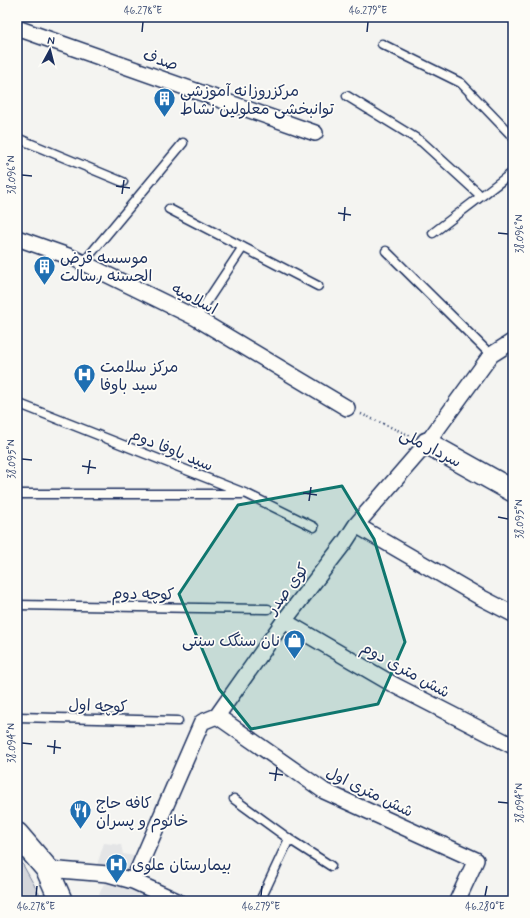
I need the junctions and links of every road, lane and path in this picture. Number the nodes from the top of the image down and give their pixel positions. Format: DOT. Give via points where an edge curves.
graph roads {
  1 [pos="17,28"];
  2 [pos="382,44"];
  3 [pos="347,96"];
  4 [pos="315,133"];
  5 [pos="513,137"];
  6 [pos="17,138"];
  7 [pos="183,143"];
  8 [pos="513,172"];
  9 [pos="123,182"];
  10 [pos="481,196"];
  11 [pos="169,209"];
  12 [pos="433,233"];
  13 [pos="17,238"];
  14 [pos="243,247"];
  15 [pos="386,251"];
  16 [pos="83,262"];
  17 [pos="318,286"];
  18 [pos="196,318"];
  19 [pos="513,341"];
  20 [pos="492,355"];
  21 [pos="17,403"];
  22 [pos="347,408"];
  23 [pos="427,443"];
  24 [pos="513,491"];
  25 [pos="17,494"];
  26 [pos="247,494"];
  27 [pos="356,525"];
  28 [pos="314,527"];
  29 [pos="17,604"];
  30 [pos="268,609"];
  31 [pos="513,614"];
  32 [pos="284,621"];
  33 [pos="217,716"];
  34 [pos="17,717"];
  35 [pos="178,721"];
  36 [pos="513,746"];
  37 [pos="234,799"];
  38 [pos="17,834"];
  39 [pos="289,839"];
  40 [pos="331,866"];
  41 [pos="48,869"];
  42 [pos="132,881"];
  43 [pos="61,901"];
  44 [pos="177,901"];
  45 [pos="260,901"];
  46 [pos="457,901"];
  1 -- 4 [label="street, صدف"];
  2 -- 5 [label="lane" via="461,83"];
  3 -- 10 [label="lane" via="422,142"];
  6 -- 9 [label="lane"];
  7 -- 16 [label="lane"];
  8 -- 10 [label="lane"];
  10 -- 12 [label="lane"];
  11 -- 14 [label="lane"];
  13 -- 16 [label="street, اسلامیه"];
  14 -- 17 [label="lane"];
  14 -- 18 [label="lane"];
  15 -- 20 [label="lane"];
  16 -- 18 [label="street, اسلامیه"];
  18 -- 22 [label="street, اسلامیه"];
  19 -- 20 [label="street, کوی صدر"];
  20 -- 23 [label="street, کوی صدر"];
  21 -- 26 [label="lane, سید باوفا دوم"];
  22 -- 23 [label="path, سردار ملی"];
  23 -- 24 [label="street, سردار ملی"];
  23 -- 27 [label="street, کوی صدر"];
  25 -- 26 [label="lane"];
  26 -- 28 [label="lane, سید باوفا دوم"];
  27 -- 31 [label="street"];
  27 -- 32 [label="street, کوی صدر"];
  29 -- 30 [label="lane, کوچه دوم"];
  32 -- 33 [label="street, کوی صدر"];
  32 -- 36 [label="street, شش متری دوم" via="394,685"];
  33 -- 42 [label="street, کوی صدر" via="202,722"];
  33 -- 46 [label="street, شش متری اول" via="324,791 476,860"];
  34 -- 35 [label="lane, کوچه اول"];
  37 -- 39 [label="lane"];
  38 -- 41 [label="main road"];
  39 -- 40 [label="lane"];
  39 -- 45 [label="lane"];
  41 -- 42 [label="street" via="108,874"];
  41 -- 43 [label="main road"];
  42 -- 44 [label="street"];
}
